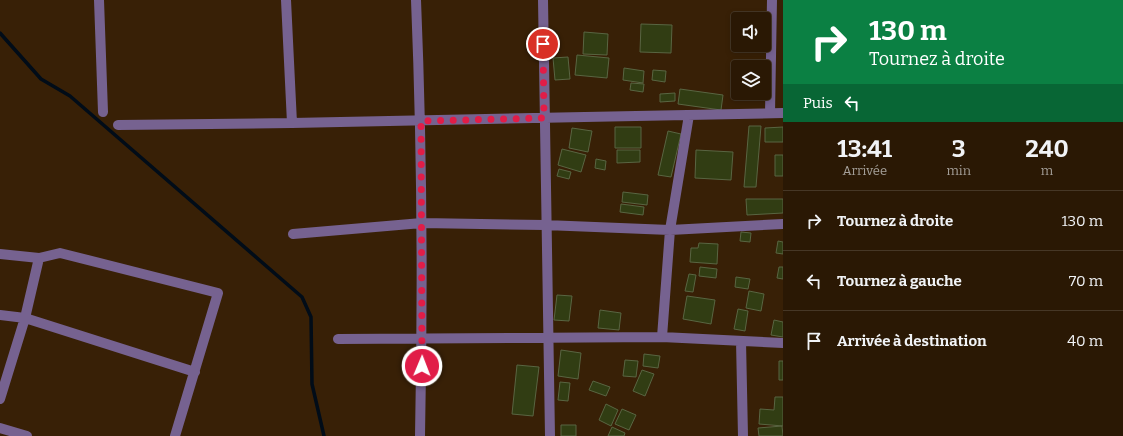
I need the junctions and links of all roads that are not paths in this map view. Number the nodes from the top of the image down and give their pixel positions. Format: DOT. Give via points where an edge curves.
graph roads {
  1 [pos="99,0"];
  2 [pos="286,0"];
  3 [pos="416,0"];
  4 [pos="543,0"];
  5 [pos="772,0"];
  6 [pos="103,112"];
  7 [pos="770,113"];
  8 [pos="783,113"];
  9 [pos="689,115"];
  10 [pos="544,118"];
  11 [pos="421,121"];
  12 [pos="292,123"];
  13 [pos="118,125"];
  14 [pos="422,223"];
  15 [pos="783,224"];
  16 [pos="545,225"];
  17 [pos="670,230"];
  18 [pos="293,234"];
  19 [pos="0,254"];
  20 [pos="40,258"];
  21 [pos="0,314"];
  22 [pos="25,318"];
  23 [pos="422,338"];
  24 [pos="548,338"];
  25 [pos="662,338"];
  26 [pos="338,339"];
  27 [pos="741,341"];
  28 [pos="783,343"];
  29 [pos="195,372"];
  30 [pos="0,399"];
  31 [pos="0,428"];
  32 [pos="27,436"];
  33 [pos="175,436"];
  34 [pos="420,436"];
  35 [pos="550,436"];
  36 [pos="743,436"];
  1 -- 6 [label="street"];
  2 -- 12 [label="street"];
  3 -- 11 [label="street"];
  4 -- 10 [label="street"];
  5 -- 7 [label="street"];
  7 -- 8 [label="street"];
  7 -- 9 [label="street"];
  9 -- 10 [label="street"];
  9 -- 17 [label="street"];
  10 -- 11 [label="street"];
  10 -- 16 [label="street"];
  11 -- 12 [label="street"];
  11 -- 14 [label="street"];
  12 -- 13 [label="street"];
  14 -- 16 [label="street"];
  14 -- 18 [label="street"];
  14 -- 23 [label="street"];
  15 -- 17 [label="street"];
  16 -- 17 [label="street"];
  16 -- 24 [label="street"];
  17 -- 25 [label="street"];
  19 -- 20 [label="street"];
  20 -- 22 [label="street"];
  20 -- 29 [label="street" via="60,253 218,294"];
  21 -- 22 [label="street"];
  22 -- 29 [label="street"];
  22 -- 30 [label="street"];
  23 -- 24 [label="street"];
  23 -- 26 [label="street"];
  23 -- 34 [label="street"];
  24 -- 25 [label="street"];
  24 -- 35 [label="street"];
  25 -- 27 [label="street"];
  27 -- 28 [label="street"];
  27 -- 36 [label="street"];
  29 -- 33 [label="street"];
  31 -- 32 [label="street"];
}
